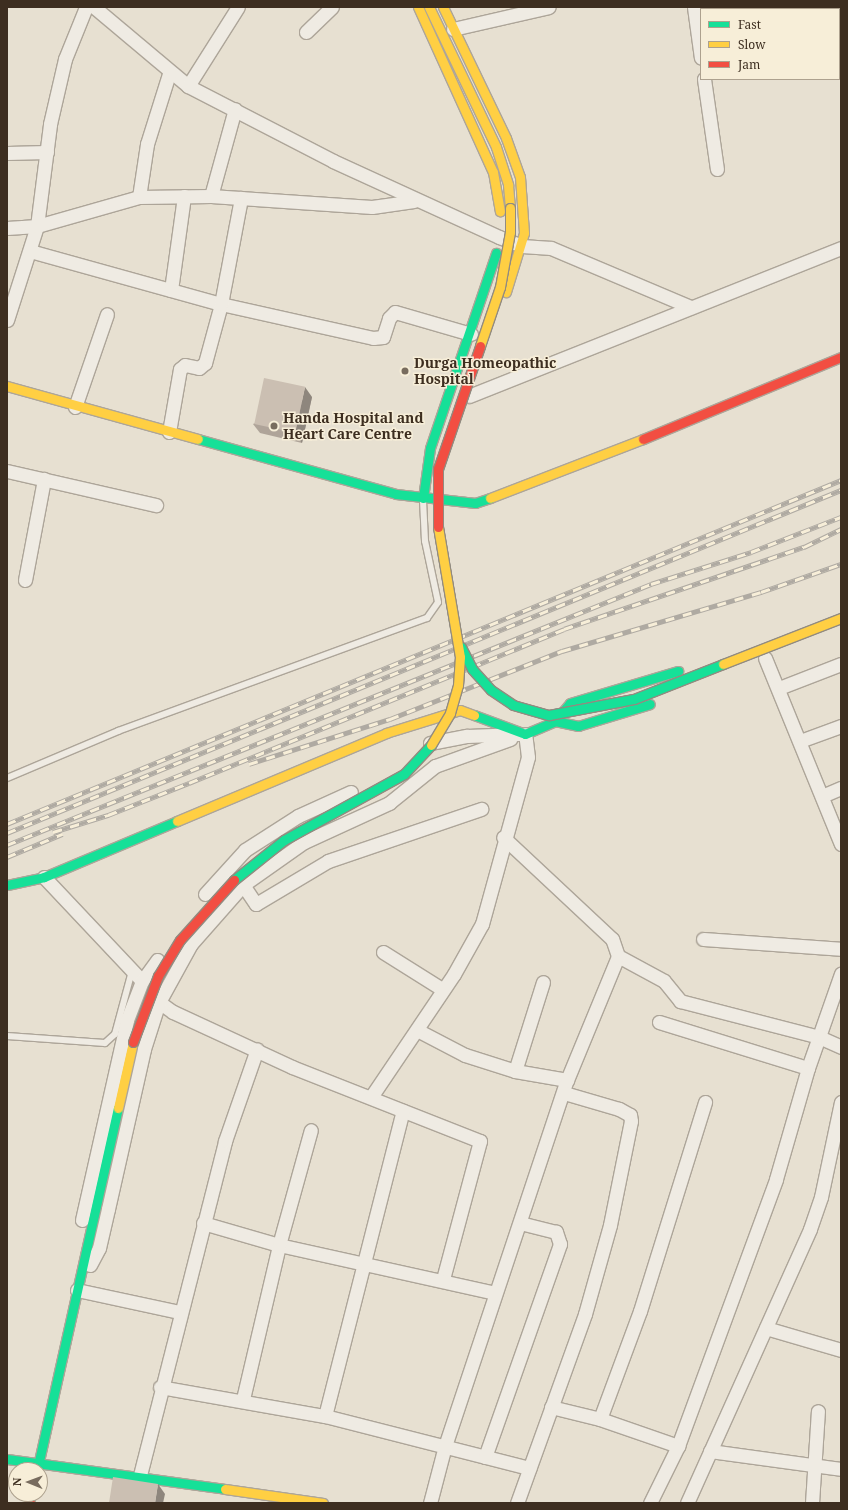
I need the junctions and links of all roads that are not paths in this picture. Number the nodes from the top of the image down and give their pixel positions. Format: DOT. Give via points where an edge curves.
graph roads {
  1 [pos="86,7"];
  2 [pos="94,7"];
  3 [pos="238,7"];
  4 [pos="332,7"];
  5 [pos="418,7"];
  6 [pos="443,7"];
  7 [pos="550,7"];
  8 [pos="694,7"];
  9 [pos="430,10"];
  10 [pos="453,29"];
  11 [pos="306,32"];
  12 [pos="700,51"];
  13 [pos="169,74"];
  14 [pos="704,80"];
  15 [pos="188,86"];
  16 [pos="236,109"];
  17 [pos="47,152"];
  18 [pos="7,153"];
  19 [pos="717,169"];
  20 [pos="184,196"];
  21 [pos="211,196"];
  22 [pos="139,197"];
  23 [pos="241,198"];
  24 [pos="414,200"];
  25 [pos="37,226"];
  26 [pos="7,228"];
  27 [pos="499,237"];
  28 [pos="522,246"];
  29 [pos="841,248"];
  30 [pos="30,251"];
  31 [pos="171,290"];
  32 [pos="221,304"];
  33 [pos="692,307"];
  34 [pos="107,314"];
  35 [pos="7,320"];
  36 [pos="471,334"];
  37 [pos="841,357"];
  38 [pos="7,386"];
  39 [pos="469,396"];
  40 [pos="75,407"];
  41 [pos="170,432"];
  42 [pos="7,471"];
  43 [pos="44,479"];
  44 [pos="423,498"];
  45 [pos="450,502"];
  46 [pos="156,505"];
  47 [pos="25,580"];
  48 [pos="841,607"];
  49 [pos="841,618"];
  50 [pos="841,626"];
  51 [pos="458,636"];
  52 [pos="765,658"];
  53 [pos="841,664"];
  54 [pos="779,688"];
  55 [pos="555,721"];
  56 [pos="841,726"];
  57 [pos="525,734"];
  58 [pos="800,741"];
  59 [pos="7,778"];
  60 [pos="841,788"];
  61 [pos="822,796"];
  62 [pos="480,809"];
  63 [pos="503,837"];
  64 [pos="841,844"];
  65 [pos="44,877"];
  66 [pos="7,885"];
  67 [pos="243,885"];
  68 [pos="703,939"];
  69 [pos="841,949"];
  70 [pos="383,952"];
  71 [pos="618,956"];
  72 [pos="132,971"];
  73 [pos="841,974"];
  74 [pos="142,981"];
  75 [pos="542,982"];
  76 [pos="442,989"];
  77 [pos="159,1002"];
  78 [pos="659,1022"];
  79 [pos="417,1030"];
  80 [pos="7,1036"];
  81 [pos="819,1037"];
  82 [pos="841,1047"];
  83 [pos="257,1049"];
  84 [pos="808,1068"];
  85 [pos="515,1071"];
  86 [pos="567,1080"];
  87 [pos="564,1094"];
  88 [pos="371,1097"];
  89 [pos="706,1102"];
  90 [pos="841,1102"];
  91 [pos="403,1111"];
  92 [pos="311,1130"];
  93 [pos="203,1222"];
  94 [pos="520,1223"];
  95 [pos="279,1245"];
  96 [pos="361,1263"];
  97 [pos="443,1279"];
  98 [pos="77,1290"];
  99 [pos="495,1293"];
  100 [pos="179,1312"];
  101 [pos="766,1328"];
  102 [pos="841,1350"];
  103 [pos="160,1387"];
  104 [pos="243,1399"];
  105 [pos="551,1407"];
  106 [pos="818,1411"];
  107 [pos="326,1416"];
  108 [pos="600,1419"];
  109 [pos="445,1446"];
  110 [pos="678,1446"];
  111 [pos="710,1450"];
  112 [pos="485,1456"];
  113 [pos="7,1458"];
  114 [pos="22,1462"];
  115 [pos="38,1462"];
  116 [pos="48,1467"];
  117 [pos="816,1467"];
  118 [pos="529,1468"];
  119 [pos="841,1469"];
  120 [pos="139,1478"];
  121 [pos="253,1499"];
  122 [pos="323,1503"];
  123 [pos="430,1503"];
  124 [pos="517,1503"];
  125 [pos="650,1503"];
  126 [pos="686,1503"];
  127 [pos="812,1503"];
  1 -- 17 [label="street" via="65,60"];
  2 -- 13 [label="street"];
  3 -- 15 [label="street"];
  4 -- 11 [label="street"];
  5 -- 27 [label="main road" via="493,172 500,212"];
  6 -- 10 [label="main road"];
  7 -- 10 [label="street"];
  8 -- 12 [label="street"];
  9 -- 51 [label="main road, bridge" via="496,147 508,185 510,208 510,232 500,287 438,469 437,524"];
  10 -- 28 [label="main road" via="506,138 520,177 525,214"];
  13 -- 15 [label="street"];
  13 -- 22 [label="street" via="147,144"];
  14 -- 19 [label="street"];
  15 -- 16 [label="street"];
  16 -- 21 [label="street"];
  16 -- 24 [label="street"];
  17 -- 18 [label="street"];
  17 -- 25 [label="street"];
  20 -- 21 [label="street"];
  20 -- 22 [label="street"];
  20 -- 31 [label="street"];
  21 -- 23 [label="street"];
  22 -- 25 [label="street"];
  23 -- 24 [label="street" via="372,207"];
  23 -- 32 [label="street"];
  24 -- 27 [label="street"];
  25 -- 26 [label="street"];
  25 -- 30 [label="street"];
  27 -- 28 [label="street"];
  27 -- 36 [label="main road" via="492,274"];
  28 -- 33 [label="street" via="551,248"];
  28 -- 39 [label="main road"];
  29 -- 33 [label="street"];
  30 -- 31 [label="street"];
  30 -- 35 [label="street"];
  31 -- 32 [label="street"];
  32 -- 36 [label="street" via="373,338 383,337 389,318 395,312"];
  32 -- 41 [label="street" via="205,363 199,368 185,365 180,369"];
  33 -- 39 [label="street"];
  34 -- 40 [label="street"];
  36 -- 44 [label="main road" via="430,448"];
  37 -- 45 [label="main road" via="596,459 475,503"];
  38 -- 40 [label="main road"];
  39 -- 45 [label="main road" via="450,458"];
  40 -- 41 [label="main road"];
  41 -- 44 [label="main road" via="316,474"];
  42 -- 43 [label="street"];
  43 -- 46 [label="street"];
  43 -- 47 [label="street"];
  44 -- 45 [label="main road"];
  44 -- 59 [label="lane" via="425,541 438,602 427,618 118,731"];
  48 -- 55 [label="main road" via="630,688 570,703"];
  49 -- 51 [label="main road, bridge" via="634,699 579,712 549,715 513,705 491,690 472,669"];
  50 -- 52 [label="main road"];
  51 -- 98 [label="main road, bridge" via="460,663 455,699 444,727 426,752 391,782 284,840 248,866 180,940 158,976 133,1042"];
  52 -- 54 [label="street"];
  52 -- 55 [label="main road" via="617,715 578,726"];
  53 -- 54 [label="street"];
  54 -- 58 [label="street"];
  55 -- 57 [label="main road"];
  56 -- 58 [label="street"];
  57 -- 63 [label="street" via="528,757"];
  57 -- 65 [label="main road" via="460,710 386,733"];
  57 -- 67 [label="street" via="435,766 389,803 304,842"];
  57 -- 74 [label="street" via="467,736 427,743 366,786 298,816 278,828 245,850 202,898"];
  58 -- 61 [label="street"];
  60 -- 61 [label="street"];
  61 -- 64 [label="street"];
  62 -- 67 [label="street" via="328,861 256,904"];
  63 -- 71 [label="street" via="612,938"];
  63 -- 76 [label="street" via="482,924"];
  65 -- 66 [label="main road" via="24,884"];
  65 -- 72 [label="street"];
  67 -- 77 [label="street" via="191,944"];
  68 -- 69 [label="street"];
  70 -- 76 [label="street"];
  71 -- 81 [label="street" via="664,981 680,1001"];
  71 -- 86 [label="street"];
  72 -- 74 [label="street"];
  72 -- 80 [label="lane" via="115,1034 105,1043"];
  73 -- 81 [label="street"];
  74 -- 98 [label="street" via="127,1020 77,1244"];
  75 -- 85 [label="street"];
  76 -- 79 [label="street"];
  77 -- 83 [label="street" via="178,1015"];
  77 -- 98 [label="street" via="144,1049 99,1248"];
  78 -- 84 [label="street"];
  79 -- 85 [label="street" via="465,1055"];
  79 -- 88 [label="street"];
  81 -- 82 [label="street"];
  81 -- 84 [label="street"];
  83 -- 88 [label="street" via="292,1067"];
  83 -- 93 [label="street" via="225,1141"];
  84 -- 110 [label="street" via="776,1179"];
  85 -- 86 [label="street"];
  86 -- 87 [label="street"];
  87 -- 94 [label="street"];
  87 -- 105 [label="street" via="619,1109 630,1115 631,1121 601,1261"];
  88 -- 91 [label="street"];
  89 -- 108 [label="street" via="640,1311"];
  90 -- 101 [label="street" via="821,1197"];
  91 -- 96 [label="street"];
  91 -- 97 [label="street" via="480,1141"];
  92 -- 95 [label="street"];
  93 -- 95 [label="street"];
  93 -- 100 [label="street"];
  94 -- 99 [label="street"];
  94 -- 112 [label="street" via="556,1232 560,1244"];
  95 -- 96 [label="street"];
  95 -- 104 [label="street"];
  96 -- 97 [label="street"];
  96 -- 107 [label="street"];
  97 -- 99 [label="street"];
  98 -- 100 [label="street"];
  98 -- 115 [label="main road"];
  99 -- 109 [label="street"];
  100 -- 103 [label="street"];
  101 -- 102 [label="street"];
  101 -- 111 [label="street"];
  103 -- 104 [label="street"];
  103 -- 120 [label="street"];
  104 -- 107 [label="street"];
  105 -- 108 [label="street"];
  105 -- 118 [label="street"];
  106 -- 117 [label="street"];
  107 -- 109 [label="street"];
  108 -- 110 [label="street"];
  109 -- 112 [label="street"];
  109 -- 123 [label="street"];
  110 -- 125 [label="street"];
  111 -- 117 [label="street"];
  111 -- 126 [label="street"];
  112 -- 118 [label="street"];
  113 -- 114 [label="main road"];
  116 -- 120 [label="main road"];
  117 -- 119 [label="street"];
  117 -- 127 [label="street"];
  118 -- 124 [label="street"];
  120 -- 121 [label="main road"];
  121 -- 122 [label="main road"];
}
